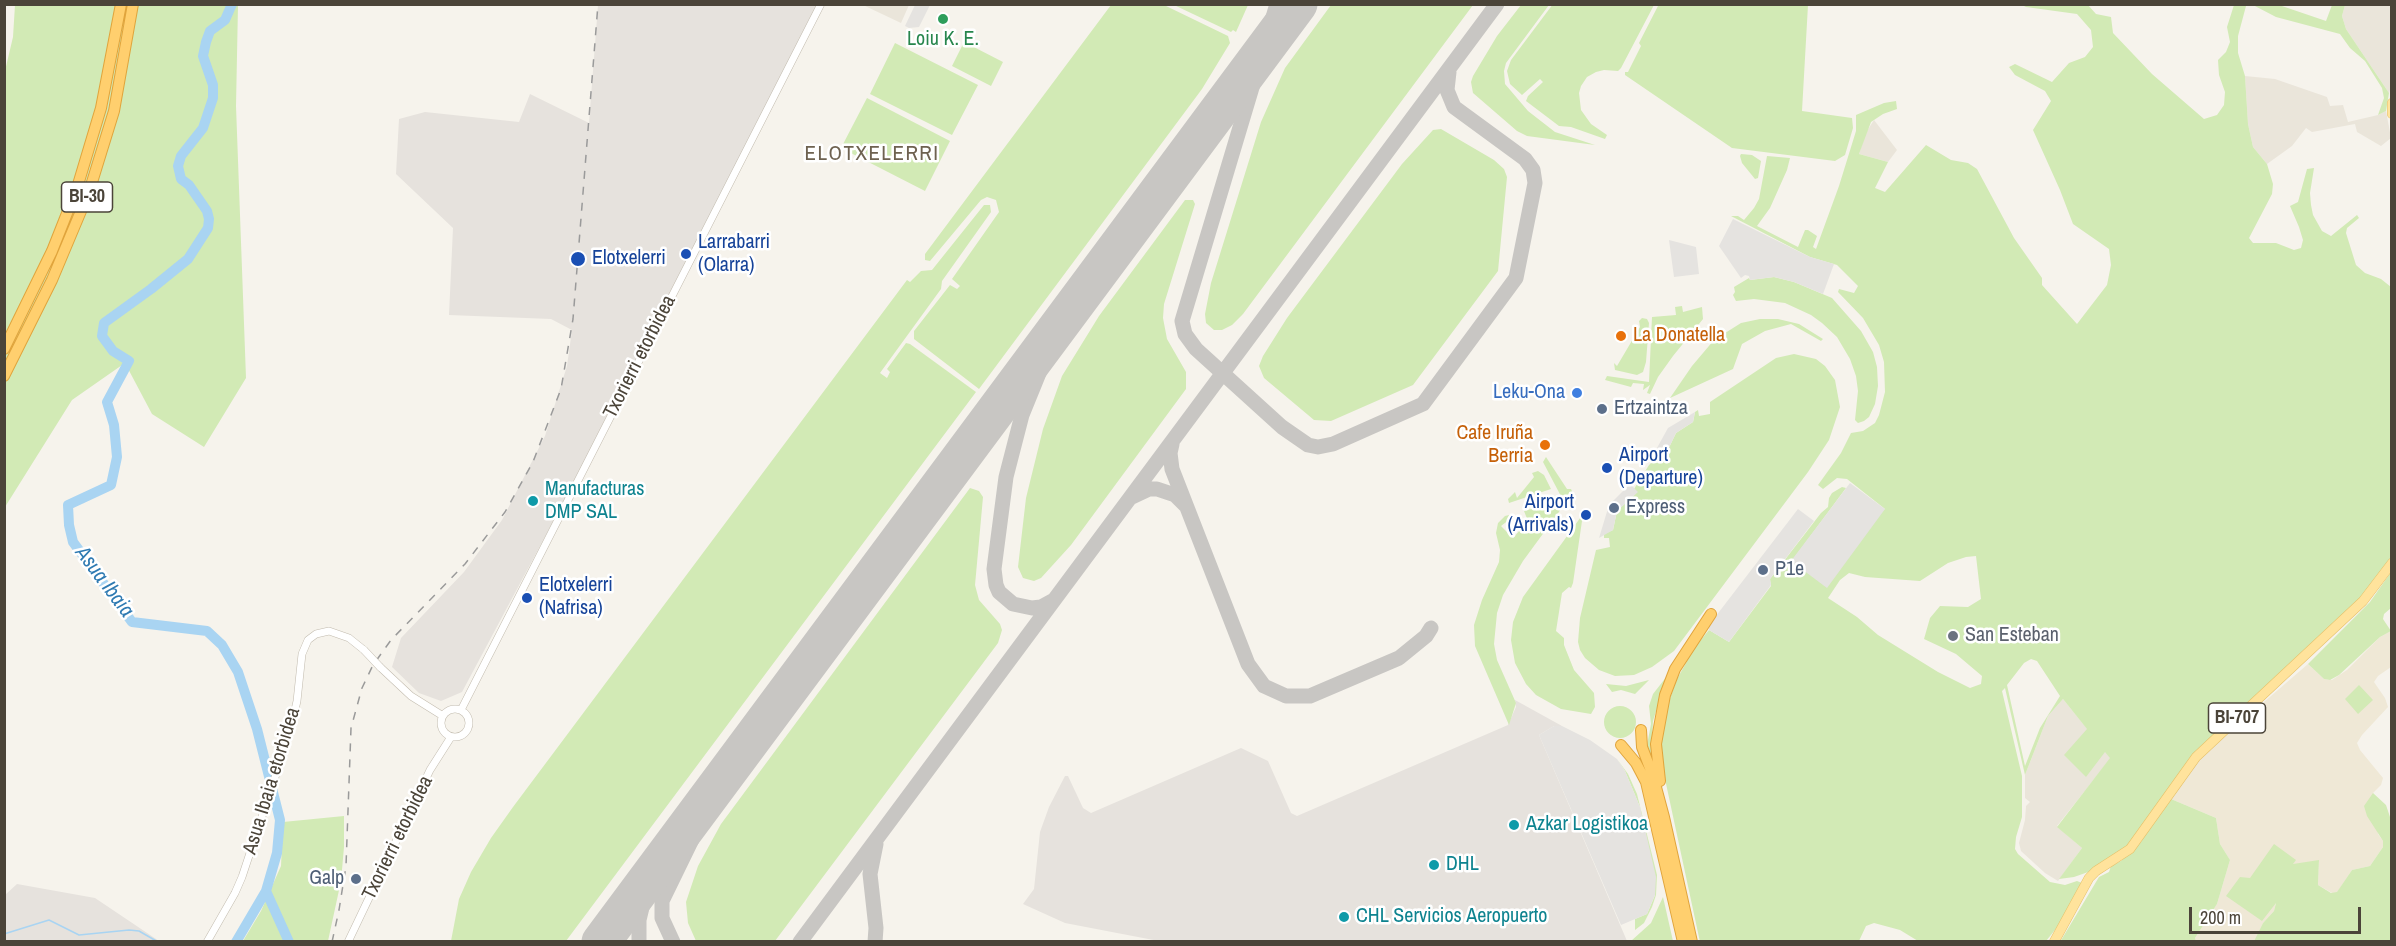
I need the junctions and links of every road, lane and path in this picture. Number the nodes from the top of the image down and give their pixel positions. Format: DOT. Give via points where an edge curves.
graph roads {
  1 [pos="121,4"];
  2 [pos="133,4"];
  3 [pos="821,4"];
  4 [pos="2391,103"];
  5 [pos="2391,114"];
  6 [pos="4,349"];
  7 [pos="4,376"];
  8 [pos="2391,563"];
  9 [pos="1711,614"];
  10 [pos="461,710"];
  11 [pos="443,716"];
  12 [pos="1641,729"];
  13 [pos="451,737"];
  14 [pos="1621,744"];
  15 [pos="1664,817"];
  16 [pos="207,942"];
  17 [pos="348,942"];
  18 [pos="1683,942"];
  19 [pos="1692,942"];
  20 [pos="2054,942"];
  1 -- 6 [label="highway, BI-30" via="101,108 77,188 52,251"];
  2 -- 7 [label="highway, BI-30" via="114,111 89,192 56,271"];
  3 -- 10 [label="street, Txorierri etorbidea"];
  4 -- 5 [label="main road"];
  8 -- 20 [label="main road, BI-707" via="2363,601 2196,757 2130,849 2089,878"];
  9 -- 15 [label="highway" via="1675,669 1661,709 1656,744"];
  10 -- 11 [label="street" via="453,709"];
  10 -- 13 [label="street, Txorierri etorbidea" via="469,726 464,734"];
  11 -- 13 [label="street" via="442,728"];
  11 -- 16 [label="street, Asua Ibaia etorbidea, bridge" via="411,696 364,650 339,633 329,631 308,640 302,654 294,718 251,851 235,893"];
  12 -- 15 [label="highway" via="1644,755"];
  13 -- 17 [label="street, Txorierri etorbidea" via="430,770"];
  14 -- 18 [label="highway" via="1646,782"];
  15 -- 19 [label="highway"];
}
